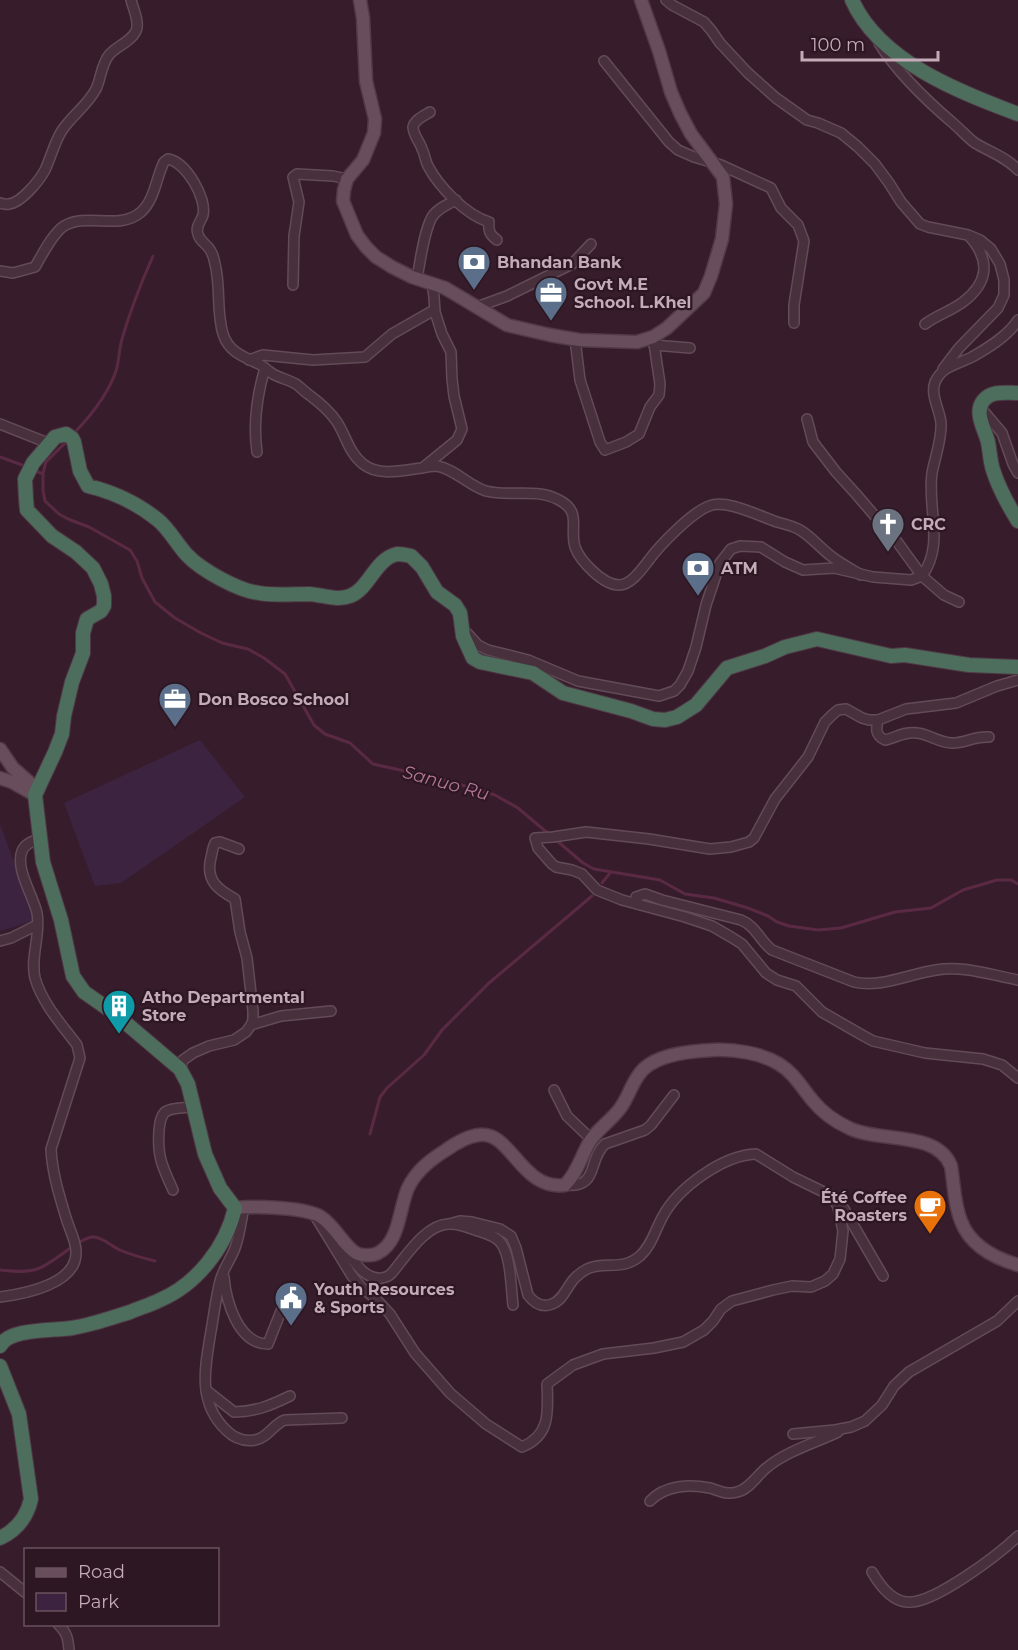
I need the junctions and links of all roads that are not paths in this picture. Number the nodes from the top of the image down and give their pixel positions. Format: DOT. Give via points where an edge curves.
graph roads {
  1 [pos="131,0"];
  2 [pos="360,0"];
  3 [pos="640,0"];
  4 [pos="666,0"];
  5 [pos="852,0"];
  6 [pos="873,33"];
  7 [pos="604,61"];
  8 [pos="430,112"];
  9 [pos="1018,114"];
  10 [pos="714,163"];
  11 [pos="1018,170"];
  12 [pos="347,179"];
  13 [pos="456,200"];
  14 [pos="0,203"];
  15 [pos="968,235"];
  16 [pos="497,240"];
  17 [pos="591,244"];
  18 [pos="0,271"];
  19 [pos="417,279"];
  20 [pos="432,283"];
  21 [pos="293,285"];
  22 [pos="477,307"];
  23 [pos="435,310"];
  24 [pos="1018,320"];
  25 [pos="794,323"];
  26 [pos="925,324"];
  27 [pos="575,339"];
  28 [pos="653,341"];
  29 [pos="690,348"];
  30 [pos="249,360"];
  31 [pos="265,368"];
  32 [pos="939,374"];
  33 [pos="1018,393"];
  34 [pos="980,407"];
  35 [pos="807,420"];
  36 [pos="0,424"];
  37 [pos="48,443"];
  38 [pos="257,452"];
  39 [pos="422,468"];
  40 [pos="1018,473"];
  41 [pos="1018,521"];
  42 [pos="861,575"];
  43 [pos="922,576"];
  44 [pos="959,602"];
  45 [pos="460,625"];
  46 [pos="1018,667"];
  47 [pos="1018,680"];
  48 [pos="878,720"];
  49 [pos="989,737"];
  50 [pos="0,748"];
  51 [pos="0,778"];
  52 [pos="37,792"];
  53 [pos="40,838"];
  54 [pos="239,849"];
  55 [pos="638,904"];
  56 [pos="37,925"];
  57 [pos="0,941"];
  58 [pos="1018,980"];
  59 [pos="331,1011"];
  60 [pos="251,1025"];
  61 [pos="180,1069"];
  62 [pos="1018,1078"];
  63 [pos="554,1089"];
  64 [pos="674,1095"];
  65 [pos="193,1107"];
  66 [pos="591,1139"];
  67 [pos="564,1185"];
  68 [pos="173,1190"];
  69 [pos="831,1196"];
  70 [pos="239,1208"];
  71 [pos="313,1213"];
  72 [pos="327,1221"];
  73 [pos="448,1224"];
  74 [pos="1018,1265"];
  75 [pos="223,1272"];
  76 [pos="884,1276"];
  77 [pos="0,1297"];
  78 [pos="1018,1301"];
  79 [pos="513,1305"];
  80 [pos="281,1311"];
  81 [pos="0,1346"];
  82 [pos="0,1366"];
  83 [pos="206,1390"];
  84 [pos="290,1396"];
  85 [pos="342,1418"];
  86 [pos="851,1427"];
  87 [pos="793,1434"];
  88 [pos="650,1501"];
  89 [pos="1018,1536"];
  90 [pos="0,1538"];
  91 [pos="0,1572"];
  92 [pos="872,1572"];
  93 [pos="24,1591"];
  94 [pos="60,1626"];
  95 [pos="69,1650"];
  1 -- 14 [label="street" via="136,31 107,57 96,88 62,131 32,189 8,205"];
  2 -- 12 [label="main road" via="374,133 363,160"];
  3 -- 10 [label="main road" via="680,113"];
  4 -- 15 [label="street" via="704,22 748,73 776,98 858,147 920,224"];
  5 -- 6 [label="highway"];
  6 -- 9 [label="highway" via="905,60 938,80"];
  6 -- 11 [label="street" via="886,56 912,85 974,142 1010,161"];
  7 -- 10 [label="street" via="669,142 678,150"];
  8 -- 13 [label="street" via="415,123 414,131 432,174"];
  10 -- 25 [label="street" via="771,188 781,208 802,233"];
  10 -- 28 [label="main road" via="723,177 726,204 722,239 711,276 704,293"];
  12 -- 19 [label="main road" via="344,201 361,241 376,257"];
  12 -- 21 [label="street" via="297,174 293,177 299,202"];
  13 -- 16 [label="street" via="477,218 489,222 488,231"];
  13 -- 19 [label="street" via="432,217"];
  15 -- 26 [label="street" via="983,256 985,273 963,302"];
  15 -- 32 [label="street" via="991,249 1000,264 1004,296 998,308 950,357"];
  17 -- 22 [label="street" via="572,264"];
  18 -- 30 [label="street" via="13,273 35,267 66,225 132,217 150,200 164,162 175,160 196,184 201,197 204,214 197,231 216,266 223,334 233,350"];
  19 -- 20 [label="main road"];
  20 -- 22 [label="main road"];
  20 -- 23 [label="street"];
  22 -- 27 [label="main road" via="507,325"];
  23 -- 30 [label="street" via="392,334 365,357 313,360 263,355"];
  23 -- 39 [label="street" via="451,352 454,396 462,429 457,440"];
  24 -- 32 [label="street" via="1007,334"];
  27 -- 28 [label="main road"];
  27 -- 28 [label="street" via="580,380 605,450 639,434 659,395"];
  28 -- 29 [label="street"];
  30 -- 31 [label="street"];
  31 -- 38 [label="street" via="256,408"];
  31 -- 39 [label="street" via="319,401 364,465 378,472"];
  32 -- 43 [label="street" via="934,385 941,425 932,475 934,546"];
  33 -- 34 [label="highway" via="990,395"];
  34 -- 40 [label="street" via="1002,433"];
  34 -- 41 [label="highway" via="992,468"];
  35 -- 43 [label="street" via="813,442"];
  36 -- 37 [label="street"];
  37 -- 45 [label="highway" via="59,435 72,438 88,486 142,508 160,521 188,556 218,578 259,593 339,598 352,596 386,560 398,554 411,556 437,592 455,605"];
  37 -- 52 [label="highway" via="25,479 27,510 52,536 93,568 101,584 104,606 87,619 83,653 72,682 62,734"];
  39 -- 42 [label="street" via="444,469 486,491 556,498 574,519 579,555 598,576 616,585 631,580 663,542 710,505 740,509 795,527 832,558"];
  42 -- 43 [label="street" via="899,579"];
  42 -- 45 [label="street" via="834,568 803,570 761,547 731,549 720,562 688,671 674,691 658,696 578,681 528,660 488,650 472,640"];
  43 -- 44 [label="street"];
  45 -- 46 [label="highway" via="474,658 480,662 532,673 563,693 665,720 696,705 727,668 817,639 891,656"];
  47 -- 48 [label="street" via="956,703 906,709"];
  48 -- 49 [label="street" via="877,734 885,740 907,733 953,743"];
  48 -- 55 [label="street" via="846,709 832,715 749,842 711,849 586,832 535,838 538,848 556,867 578,872 597,890"];
  50 -- 52 [label="main road"];
  51 -- 52 [label="main road"];
  52 -- 53 [label="highway"];
  53 -- 56 [label="street" via="22,849 21,857 38,915"];
  53 -- 61 [label="highway" via="73,976 84,992"];
  54 -- 60 [label="street" via="215,843 209,872 220,890 237,904 247,958"];
  55 -- 58 [label="street" via="636,897 645,894 741,920 754,928 772,950 854,982 865,984 958,968"];
  55 -- 62 [label="street" via="712,926 742,944 766,973 796,986 822,1012 867,1038 924,1053 983,1059 1002,1065"];
  56 -- 57 [label="street"];
  56 -- 77 [label="street" via="35,977 41,994 80,1052 51,1149 76,1251 75,1262 70,1271 47,1287"];
  59 -- 60 [label="street" via="281,1016"];
  60 -- 61 [label="street" via="234,1040 193,1053 183,1060"];
  61 -- 65 [label="highway"];
  63 -- 66 [label="street" via="567,1116"];
  64 -- 67 [label="street" via="645,1130 601,1147 586,1180 574,1186"];
  65 -- 68 [label="street" via="168,1110 160,1120 160,1161"];
  65 -- 70 [label="highway" via="205,1154 220,1188"];
  66 -- 67 [label="main road" via="576,1172"];
  66 -- 74 [label="main road" via="618,1111 638,1075 667,1056 717,1050 767,1058 790,1072 812,1100 841,1124 863,1134 921,1142 943,1152 951,1166 960,1221 968,1234 980,1247"];
  67 -- 72 [label="main road" via="536,1178 500,1141 491,1135 478,1135 458,1142 417,1172 388,1246 377,1254 356,1253"];
  69 -- 71 [label="street" via="841,1215 843,1240 837,1267 825,1281 812,1287 792,1286 732,1301 704,1330 683,1342 603,1354 573,1365 546,1384 547,1422 532,1443 522,1448 450,1393 415,1353 390,1314 352,1276"];
  69 -- 73 [label="street" via="756,1154 728,1160 680,1195 634,1261 585,1270 556,1302 545,1306 528,1295 512,1236 472,1222"];
  69 -- 76 [label="street" via="844,1209"];
  70 -- 71 [label="main road"];
  70 -- 75 [label="street" via="235,1247"];
  70 -- 81 [label="highway" via="219,1248 202,1270 161,1300 74,1328 13,1335"];
  71 -- 72 [label="main road"];
  72 -- 73 [label="street" via="357,1265 375,1278 389,1276 430,1231"];
  73 -- 79 [label="street" via="489,1234 502,1244"];
  75 -- 80 [label="street" via="232,1314 252,1340 268,1344"];
  75 -- 83 [label="street" via="205,1366"];
  78 -- 86 [label="street" via="997,1321 909,1372 872,1415"];
  82 -- 90 [label="highway" via="19,1414 31,1499 28,1513"];
  83 -- 84 [label="street" via="234,1412 264,1408"];
  83 -- 85 [label="street" via="217,1421 239,1439 259,1439 285,1420"];
  86 -- 87 [label="street"];
  86 -- 88 [label="street" via="789,1452 740,1492 723,1493 689,1485"];
  89 -- 92 [label="street" via="970,1574 920,1600 896,1599"];
  91 -- 93 [label="street"];
  94 -- 95 [label="street" via="66,1632"];
}
